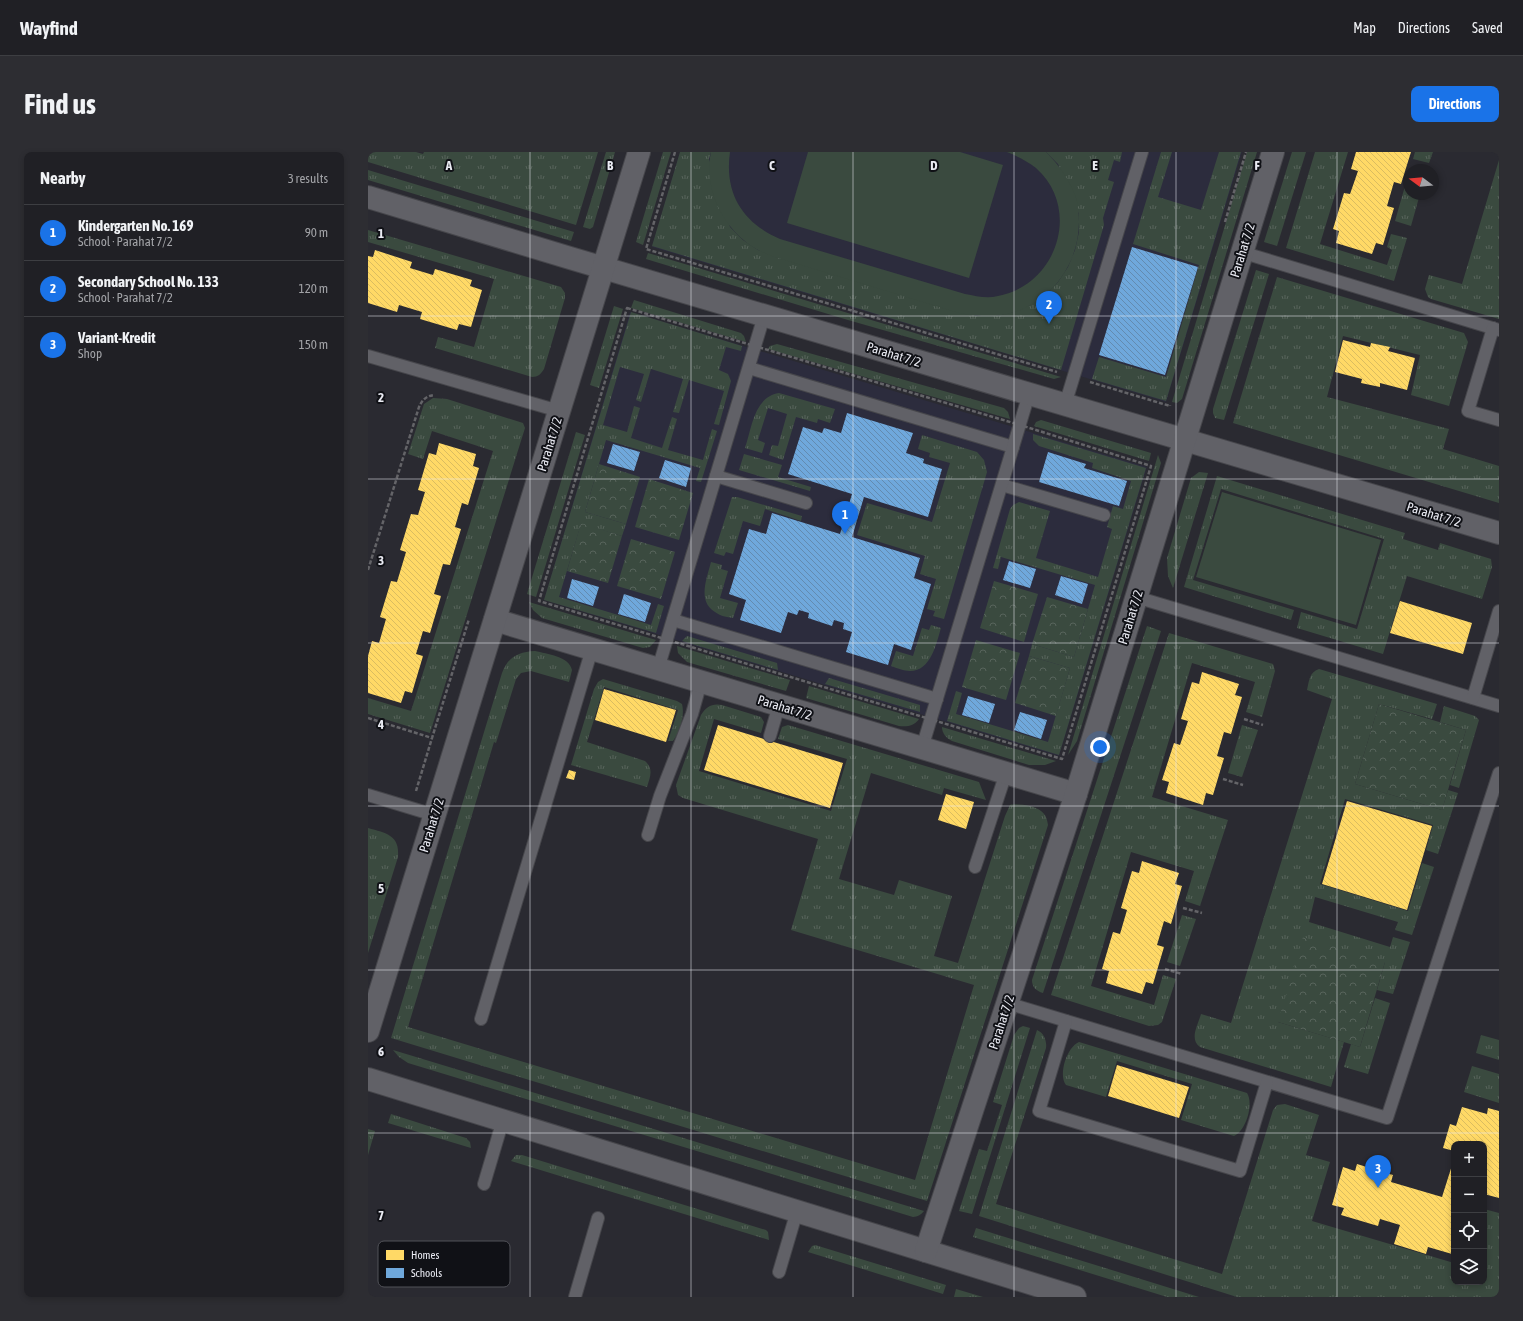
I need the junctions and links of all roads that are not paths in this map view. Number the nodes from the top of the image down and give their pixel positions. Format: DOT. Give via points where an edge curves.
graph roads {
  1 [pos="639,152"];
  2 [pos="1142,152"];
  3 [pos="1273,152"];
  4 [pos="368,197"];
  5 [pos="1241,252"];
  6 [pos="603,268"];
  7 [pos="764,316"];
  8 [pos="1496,329"];
  9 [pos="368,358"];
  10 [pos="749,368"];
  11 [pos="1029,394"];
  12 [pos="1065,405"];
  13 [pos="559,411"];
  14 [pos="1499,420"];
  15 [pos="1184,440"];
  16 [pos="1013,447"];
  17 [pos="716,476"];
  18 [pos="1002,485"];
  19 [pos="806,503"];
  20 [pos="1104,515"];
  21 [pos="1499,533"];
  22 [pos="1136,597"];
  23 [pos="1499,611"];
  24 [pos="495,620"];
  25 [pos="673,620"];
  26 [pos="592,649"];
  27 [pos="658,669"];
  28 [pos="701,682"];
  29 [pos="1473,698"];
  30 [pos="937,699"];
  31 [pos="779,705"];
  32 [pos="1499,706"];
  33 [pos="770,736"];
  34 [pos="922,748"];
  35 [pos="1006,773"];
  36 [pos="1499,774"];
  37 [pos="1076,794"];
  38 [pos="368,795"];
  39 [pos="434,815"];
  40 [pos="648,835"];
  41 [pos="975,867"];
  42 [pos="1007,1003"];
  43 [pos="481,1019"];
  44 [pos="1066,1021"];
  45 [pos="368,1031"];
  46 [pos="368,1079"];
  47 [pos="1267,1082"];
  48 [pos="503,1120"];
  49 [pos="484,1184"];
  50 [pos="797,1211"];
  51 [pos="598,1218"];
  52 [pos="926,1251"];
  53 [pos="778,1272"];
  54 [pos="575,1297"];
  55 [pos="1076,1297"];
  1 -- 6 [label="street, Parahat 7/2"];
  2 -- 12 [label="lane"];
  3 -- 5 [label="street, Parahat 7/2"];
  4 -- 6 [label="street, Parahat 7/2"];
  5 -- 8 [label="lane"];
  5 -- 15 [label="street, Parahat 7/2"];
  6 -- 7 [label="street, Parahat 7/2"];
  6 -- 13 [label="street, Parahat 7/2"];
  7 -- 10 [label="lane"];
  7 -- 11 [label="street, Parahat 7/2"];
  8 -- 14 [label="lane" via="1468,411"];
  9 -- 13 [label="lane"];
  10 -- 16 [label="lane"];
  10 -- 17 [label="lane"];
  11 -- 12 [label="street, Parahat 7/2"];
  11 -- 16 [label="lane"];
  12 -- 15 [label="street, Parahat 7/2"];
  13 -- 24 [label="street, Parahat 7/2"];
  15 -- 21 [label="street, Parahat 7/2"];
  15 -- 22 [label="street, Parahat 7/2"];
  16 -- 18 [label="lane"];
  17 -- 19 [label="lane"];
  17 -- 25 [label="lane"];
  18 -- 20 [label="lane"];
  18 -- 30 [label="lane"];
  22 -- 29 [label="lane"];
  22 -- 37 [label="street, Parahat 7/2"];
  23 -- 29 [label="lane"];
  24 -- 26 [label="street, Parahat 7/2"];
  24 -- 39 [label="street, Parahat 7/2"];
  25 -- 27 [label="lane"];
  25 -- 30 [label="lane"];
  26 -- 27 [label="street, Parahat 7/2"];
  26 -- 43 [label="lane"];
  27 -- 28 [label="street, Parahat 7/2"];
  28 -- 31 [label="street, Parahat 7/2"];
  28 -- 40 [label="lane"];
  29 -- 32 [label="lane"];
  30 -- 34 [label="lane"];
  31 -- 33 [label="lane"];
  31 -- 34 [label="street, Parahat 7/2"];
  34 -- 35 [label="street, Parahat 7/2"];
  35 -- 37 [label="street, Parahat 7/2"];
  35 -- 41 [label="lane"];
  36 -- 47 [label="lane" via="1387,1118"];
  37 -- 42 [label="street, Parahat 7/2"];
  38 -- 39 [label="lane"];
  39 -- 45 [label="street, Parahat 7/2"];
  42 -- 44 [label="lane"];
  42 -- 52 [label="street, Parahat 7/2"];
  44 -- 47 [label="lane"];
  44 -- 47 [label="lane" via="1040,1111 1240,1171"];
  46 -- 48 [label="street"];
  48 -- 49 [label="lane"];
  48 -- 50 [label="street"];
  50 -- 52 [label="street"];
  50 -- 53 [label="lane"];
  51 -- 54 [label="lane"];
  52 -- 55 [label="street"];
}
